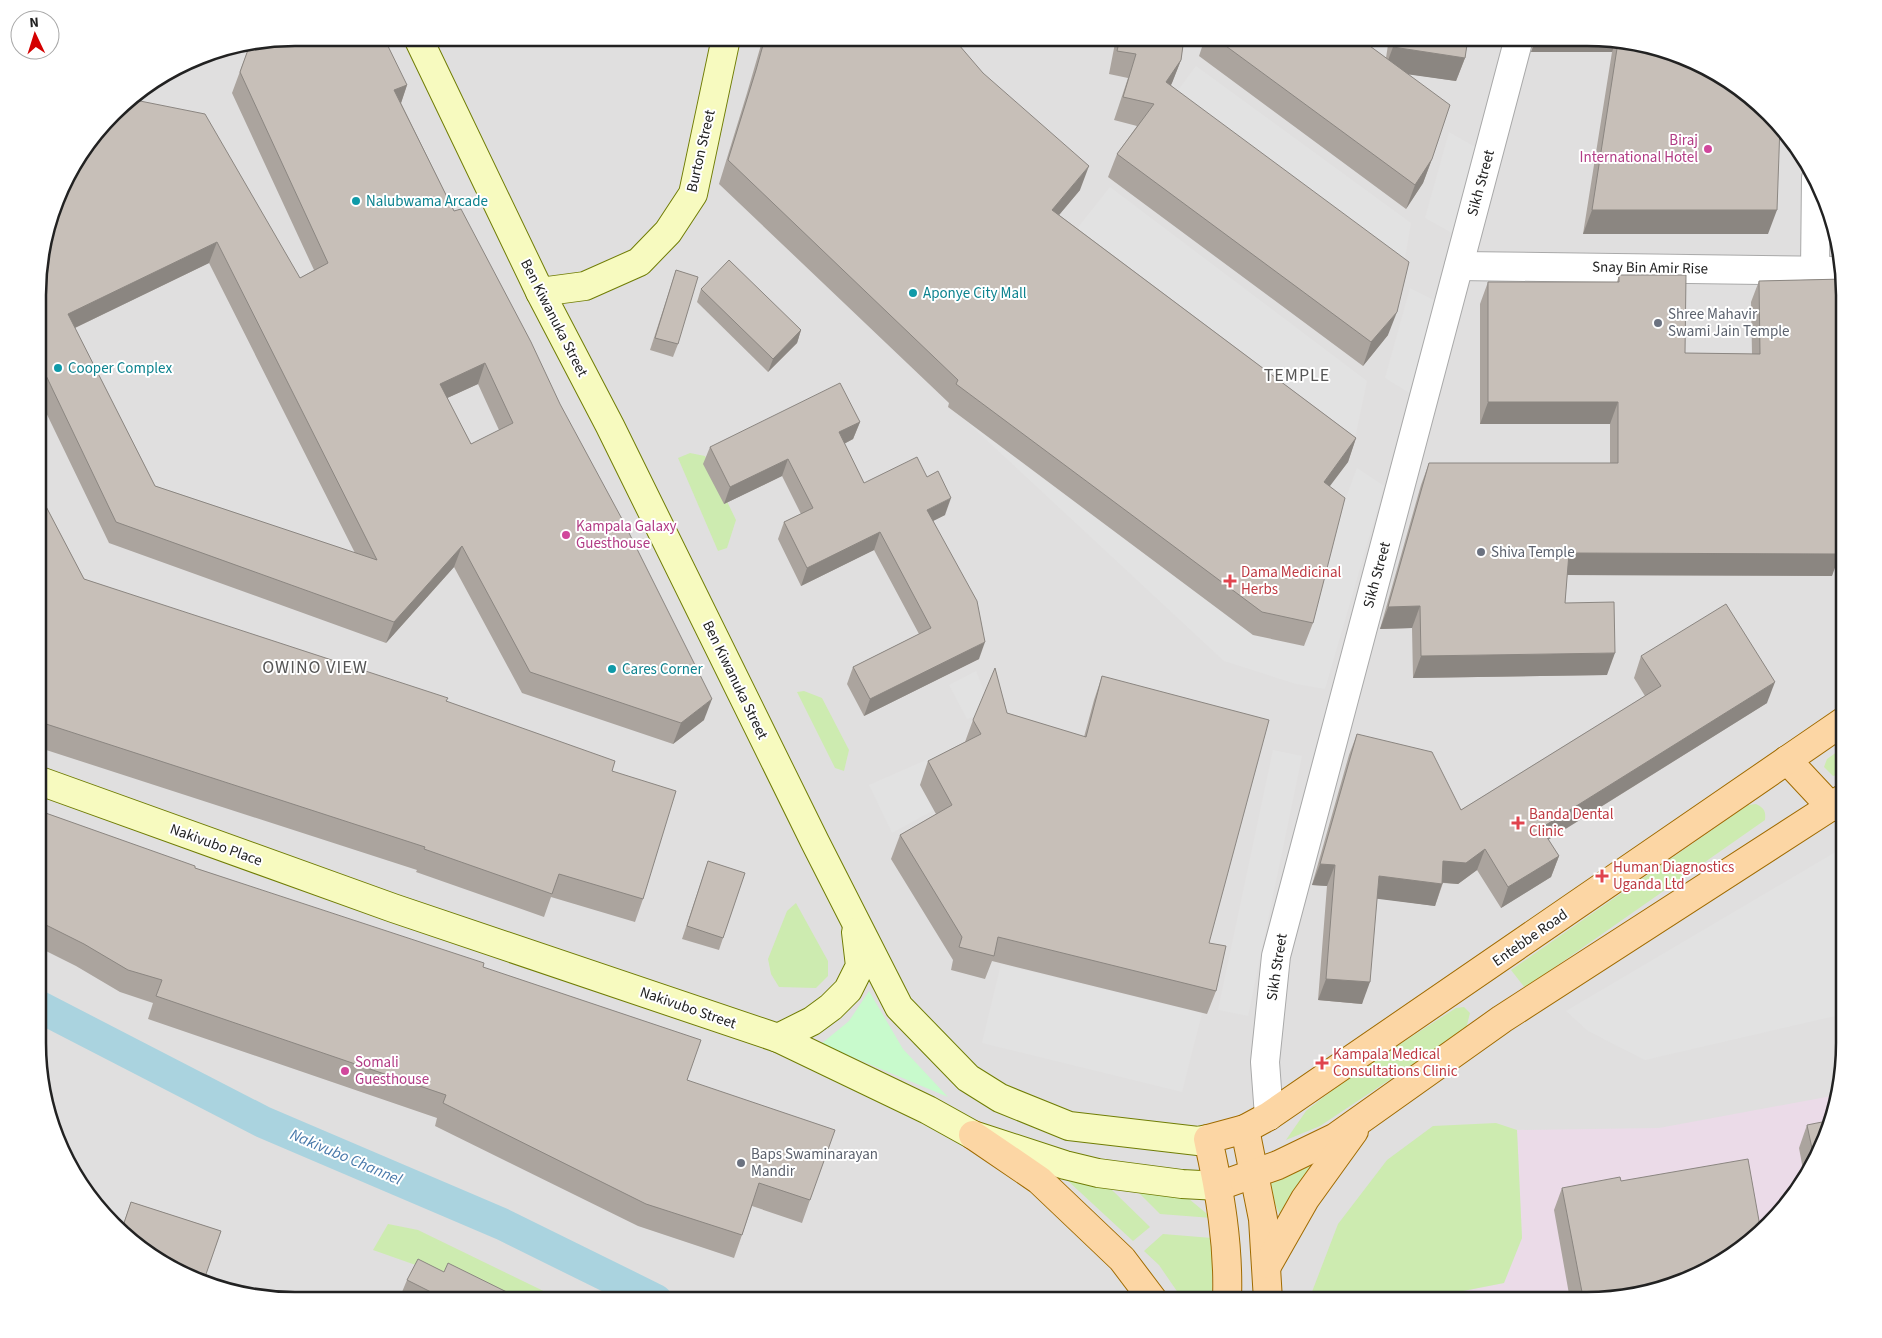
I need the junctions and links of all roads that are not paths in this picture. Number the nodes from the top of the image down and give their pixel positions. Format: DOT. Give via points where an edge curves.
graph roads {
  1 [pos="422,46"];
  2 [pos="724,46"];
  3 [pos="1517,46"];
  4 [pos="1816,197"];
  5 [pos="1459,266"];
  6 [pos="1815,271"];
  7 [pos="1834,271"];
  8 [pos="540,292"];
  9 [pos="1836,726"];
  10 [pos="1786,760"];
  11 [pos="46,783"];
  12 [pos="1836,800"];
  13 [pos="1836,803"];
  14 [pos="393,908"];
  15 [pos="855,921"];
  16 [pos="778,1038"];
  17 [pos="1269,1116"];
  18 [pos="1364,1118"];
  19 [pos="1245,1129"];
  20 [pos="973,1135"];
  21 [pos="1208,1140"];
  22 [pos="1255,1174"];
  23 [pos="1218,1186"];
  24 [pos="1268,1264"];
  25 [pos="1147,1292"];
  26 [pos="1227,1292"];
  27 [pos="1268,1292"];
  1 -- 8 [label="main road, Ben Kiwanuka Street"];
  2 -- 8 [label="main road, Burton Street" via="693,194 668,232 639,262 585,286"];
  3 -- 5 [label="street, Sikh Street"];
  4 -- 6 [label="street"];
  5 -- 6 [label="street, Snay Bin Amir Rise"];
  5 -- 17 [label="street, Sikh Street" via="1276,956 1265,1062"];
  6 -- 7 [label="street, Snay Bin Amir Rise"];
  8 -- 15 [label="main road, Ben Kiwanuka Street" via="610,426"];
  9 -- 10 [label="main road, Entebbe Road"];
  10 -- 12 [label="main road"];
  10 -- 17 [label="main road, Entebbe Road"];
  11 -- 14 [label="main road, Nakivubo Place"];
  13 -- 18 [label="main road" via="1502,1019"];
  14 -- 16 [label="main road, Nakivubo Street"];
  15 -- 16 [label="main road" via="860,966 848,990 818,1016"];
  15 -- 21 [label="main road, Ben Kiwanuka Street" via="899,1007 968,1078 992,1093 1069,1126"];
  16 -- 20 [label="main road, Nakivubo Street"];
  17 -- 19 [label="main road, Entebbe Road"];
  18 -- 22 [label="main road" via="1330,1141"];
  18 -- 24 [label="main road" via="1306,1199"];
  19 -- 21 [label="main road, Entebbe Road"];
  19 -- 22 [label="main road"];
  20 -- 23 [label="main road, Nakivubo Street" via="1098,1173"];
  20 -- 25 [label="main road" via="1040,1180 1122,1259"];
  21 -- 23 [label="main road"];
  22 -- 23 [label="main road"];
  22 -- 24 [label="main road"];
  23 -- 26 [label="main road" via="1225,1229"];
  24 -- 27 [label="main road"];
}
